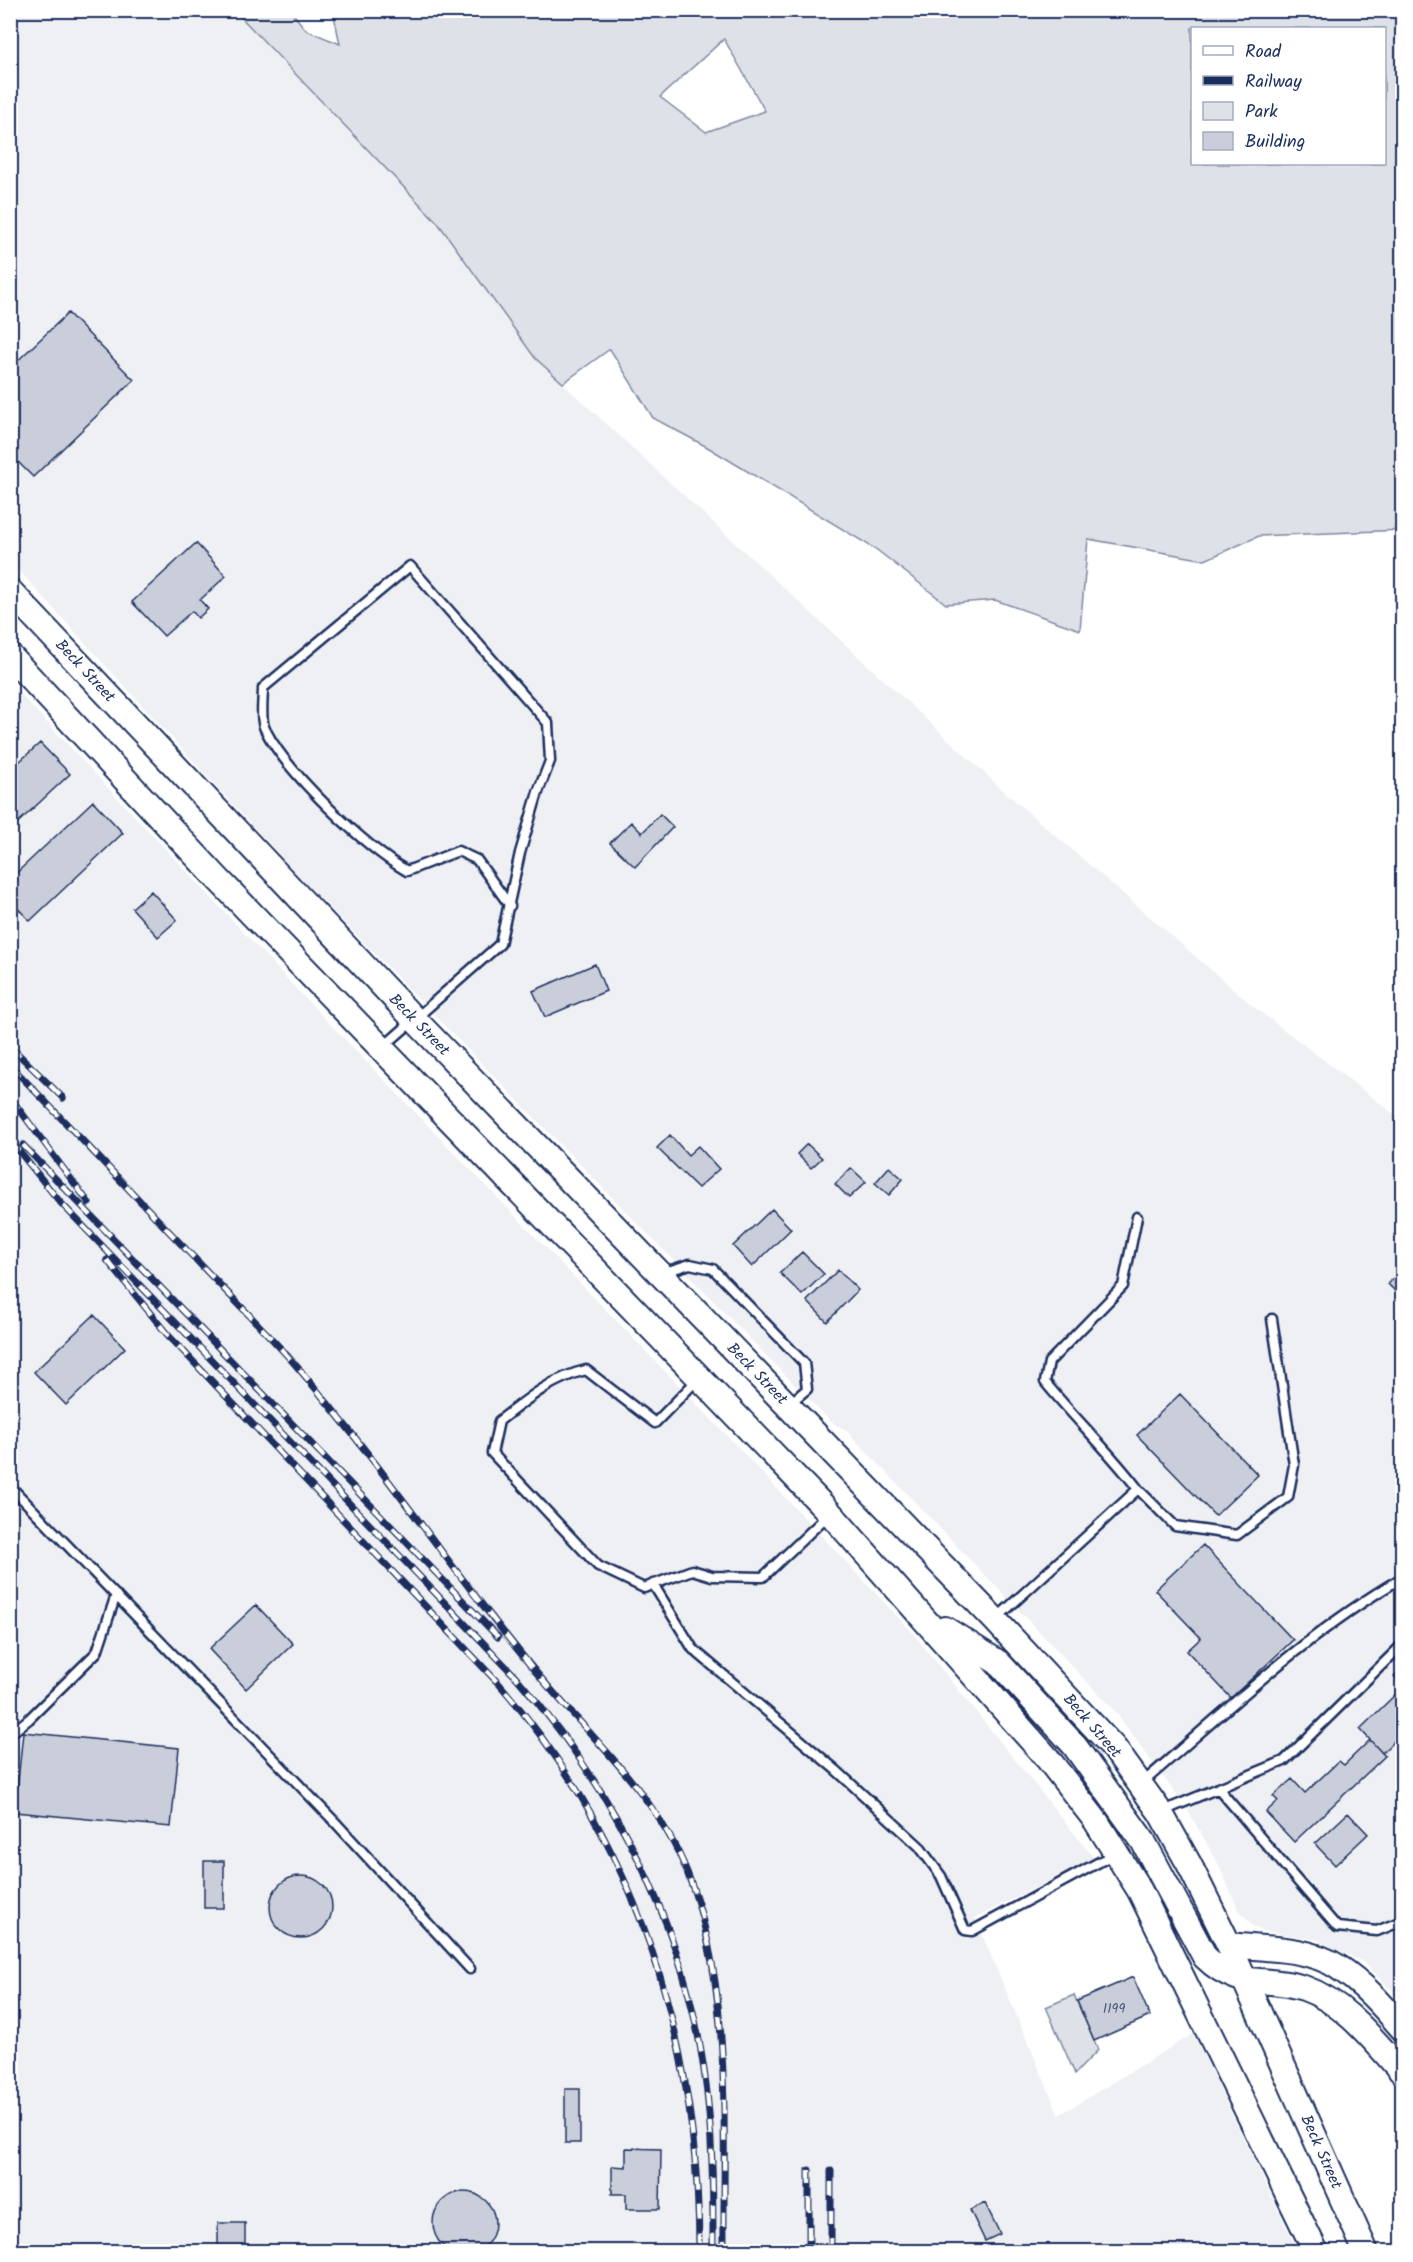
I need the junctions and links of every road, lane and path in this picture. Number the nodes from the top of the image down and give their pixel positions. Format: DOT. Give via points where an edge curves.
graph roads {
  1 [pos="10,591"];
  2 [pos="10,656"];
  3 [pos="510,906"];
  4 [pos="414,1019"];
  5 [pos="381,1048"];
  6 [pos="1137,1217"];
  7 [pos="659,1274"];
  8 [pos="1272,1319"];
  9 [pos="700,1377"];
  10 [pos="787,1406"];
  11 [pos="10,1486"];
  12 [pos="1138,1489"];
  13 [pos="830,1513"];
  14 [pos="1402,1578"];
  15 [pos="653,1584"];
  16 [pos="116,1595"];
  17 [pos="921,1613"];
  18 [pos="995,1620"];
  19 [pos="1400,1647"];
  20 [pos="10,1734"];
  21 [pos="1141,1784"];
  22 [pos="1218,1788"];
  23 [pos="1160,1812"];
  24 [pos="1117,1852"];
  25 [pos="1402,1921"];
  26 [pos="1229,1945"];
  27 [pos="470,1969"];
  28 [pos="1244,1980"];
  29 [pos="1402,2028"];
  30 [pos="1402,2072"];
  31 [pos="1317,2252"];
  32 [pos="1366,2252"];
  1 -- 4 [label="main road, Beck Street"];
  2 -- 5 [label="main road"];
  3 -- 3 [label="lane" via="523,843 550,761 548,723 410,566 262,688 264,728 301,780 383,857 406,871 458,851 477,860"];
  3 -- 4 [label="lane" via="500,944"];
  4 -- 5 [label="lane"];
  4 -- 7 [label="main road, Beck Street"];
  5 -- 9 [label="main road"];
  6 -- 12 [label="lane" via="1123,1286 1049,1362 1045,1382"];
  7 -- 10 [label="main road, Beck Street"];
  7 -- 10 [label="lane" via="690,1264 713,1269 804,1363 807,1389"];
  8 -- 12 [label="lane" via="1294,1465 1288,1497 1237,1534 1175,1526"];
  9 -- 13 [label="main road"];
  9 -- 15 [label="lane" via="655,1423 586,1370 568,1374 543,1388 499,1421 492,1453 598,1566 644,1588"];
  10 -- 18 [label="main road, Beck Street"];
  11 -- 16 [label="lane"];
  12 -- 18 [label="lane"];
  13 -- 15 [label="lane" via="763,1576 712,1576 692,1570"];
  13 -- 17 [label="main road"];
  14 -- 21 [label="lane" via="1357,1604 1267,1675"];
  15 -- 24 [label="lane" via="693,1649 919,1846 941,1876 965,1930 972,1931"];
  16 -- 20 [label="lane" via="96,1652"];
  16 -- 27 [label="lane" via="335,1822"];
  17 -- 24 [label="main road" via="1048,1759"];
  17 -- 28 [label="main road" via="999,1663 1049,1715 1098,1775 1143,1841 1205,1957 1219,1970"];
  18 -- 21 [label="main road, Beck Street" via="1085,1714"];
  19 -- 22 [label="lane" via="1284,1761"];
  21 -- 23 [label="main road, Beck Street"];
  22 -- 23 [label="lane"];
  22 -- 25 [label="lane" via="1337,1927 1377,1931"];
  23 -- 26 [label="main road, Beck Street"];
  24 -- 31 [label="main road" via="1180,1968"];
  26 -- 28 [label="main road, Beck Street"];
  26 -- 29 [label="main road" via="1302,1953 1337,1966 1372,1994"];
  28 -- 30 [label="main road" via="1305,1989 1329,2001"];
  28 -- 32 [label="main road, Beck Street"];
}
